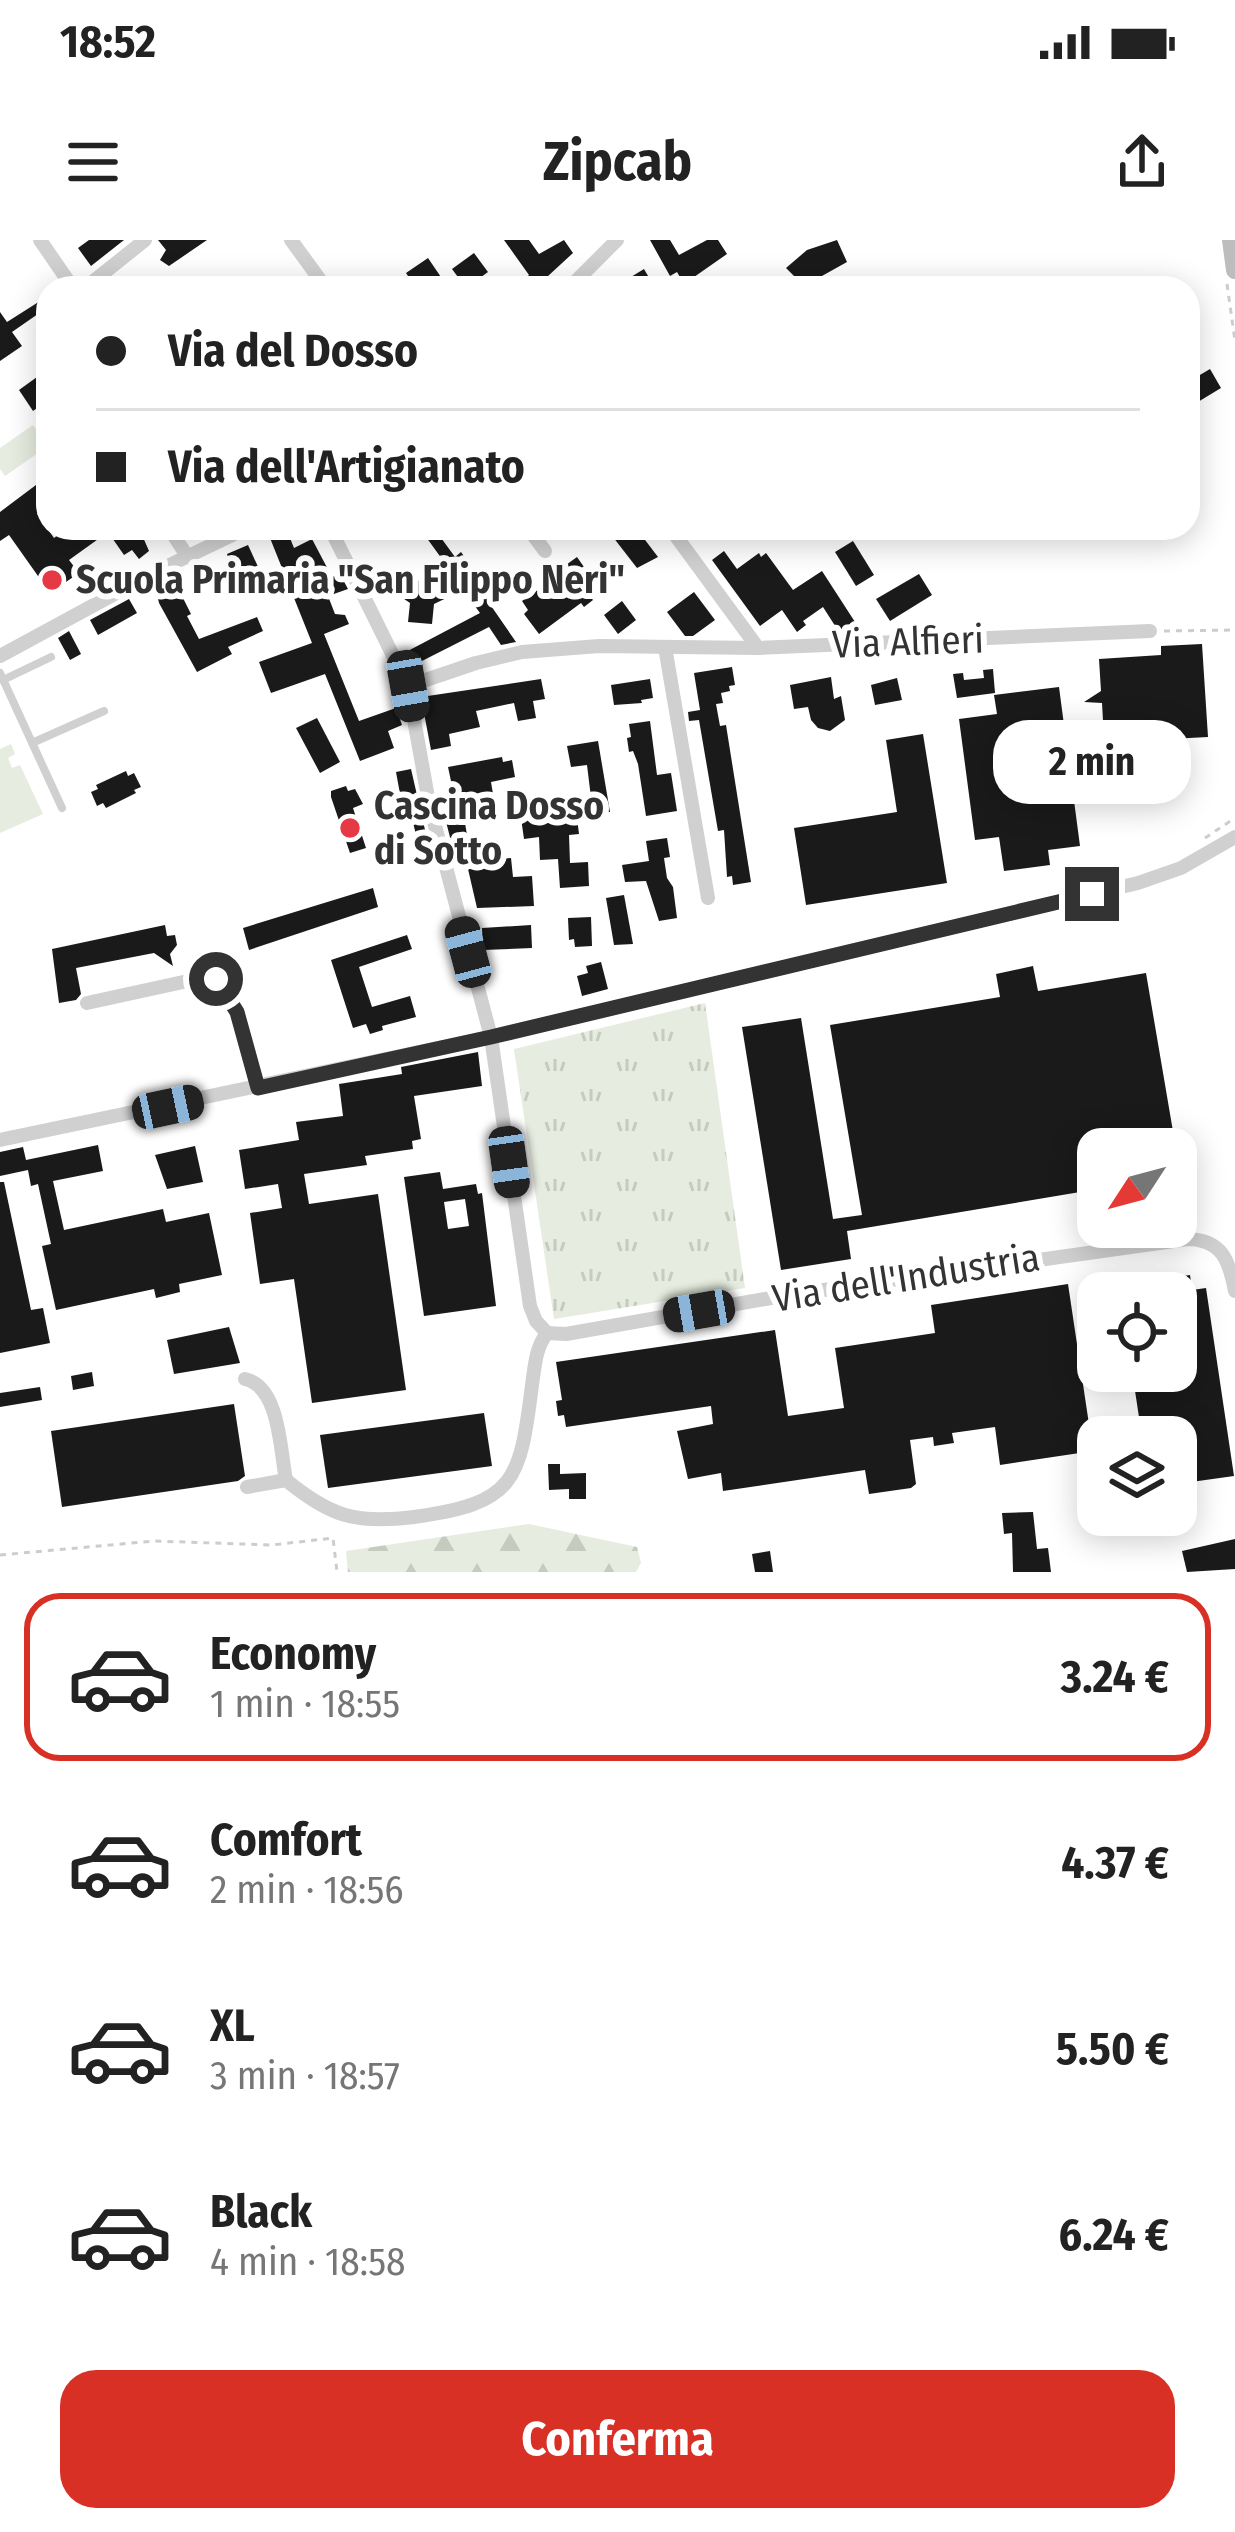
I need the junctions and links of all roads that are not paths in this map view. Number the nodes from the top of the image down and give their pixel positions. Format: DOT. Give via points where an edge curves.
graph roads {
  1 [pos="40,240"];
  2 [pos="145,240"];
  3 [pos="291,240"];
  4 [pos="617,240"];
  5 [pos="1231,240"];
  6 [pos="65,276"];
  7 [pos="100,276"];
  8 [pos="317,276"];
  9 [pos="581,276"];
  10 [pos="1231,276"];
  11 [pos="177,540"];
  12 [pos="221,540"];
  13 [pos="336,540"];
  14 [pos="537,540"];
  15 [pos="679,540"];
  16 [pos="545,551"];
  17 [pos="187,556"];
  18 [pos="1150,632"];
  19 [pos="665,647"];
  20 [pos="758,648"];
  21 [pos="0,656"];
  22 [pos="51,656"];
  23 [pos="2,677"];
  24 [pos="408,686"];
  25 [pos="104,711"];
  26 [pos="32,743"];
  27 [pos="62,808"];
  28 [pos="1235,837"];
  29 [pos="708,898"];
  30 [pos="87,1003"];
  31 [pos="491,1037"];
  32 [pos="258,1088"];
  33 [pos="0,1140"];
  34 [pos="1235,1291"];
  35 [pos="547,1333"];
  36 [pos="245,1379"];
  37 [pos="286,1480"];
  38 [pos="247,1486"];
  1 -- 6 [label="street"];
  2 -- 7 [label="street"];
  3 -- 8 [label="street"];
  4 -- 9 [label="street"];
  5 -- 10 [label="main road"];
  11 -- 17 [label="street"];
  12 -- 17 [label="street"];
  13 -- 24 [label="street"];
  14 -- 16 [label="street"];
  15 -- 20 [label="street"];
  17 -- 21 [label="street"];
  18 -- 20 [label="street, Via Alfieri"];
  19 -- 20 [label="street, Via Alfieri"];
  19 -- 24 [label="street, Via Alfieri" via="522,652"];
  19 -- 29 [label="street"];
  22 -- 23 [label="lane"];
  23 -- 26 [label="lane"];
  24 -- 31 [label="street" via="427,793"];
  25 -- 26 [label="lane"];
  26 -- 27 [label="lane"];
  28 -- 31 [label="street" via="1147,881"];
  30 -- 32 [label="street" via="216,979 237,1012"];
  31 -- 32 [label="street"];
  31 -- 35 [label="street" via="530,1306"];
  32 -- 33 [label="street"];
  34 -- 35 [label="street, Via dell'Industria" via="1218,1247 1188,1239"];
  35 -- 37 [label="street" via="537,1349 519,1459 489,1500 413,1517 356,1519 318,1506"];
  36 -- 37 [label="street" via="268,1395"];
  37 -- 38 [label="street"];
}
